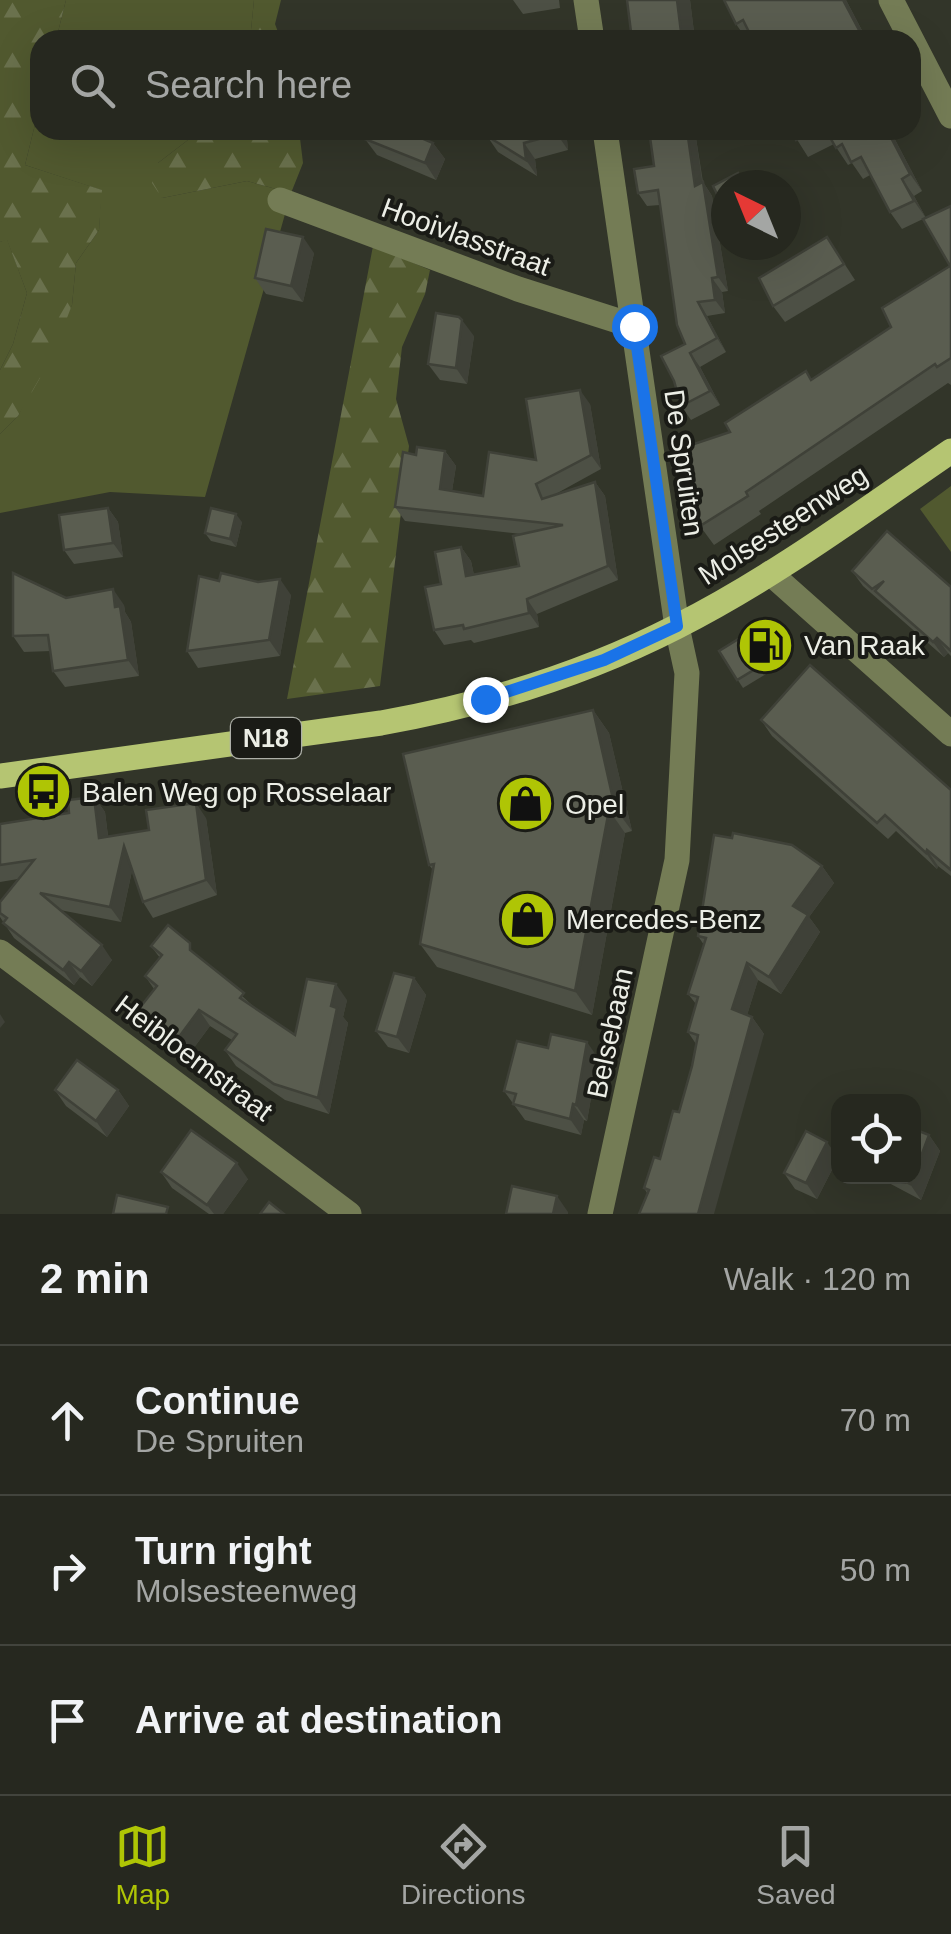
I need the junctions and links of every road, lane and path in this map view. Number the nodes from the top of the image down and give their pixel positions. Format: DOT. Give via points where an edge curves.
graph roads {
  1 [pos="586,0"];
  2 [pos="891,0"];
  3 [pos="590,30"];
  4 [pos="907,30"];
  5 [pos="921,58"];
  6 [pos="951,116"];
  7 [pos="606,140"];
  8 [pos="280,200"];
  9 [pos="634,326"];
  10 [pos="951,451"];
  11 [pos="770,573"];
  12 [pos="677,626"];
  13 [pos="951,734"];
  14 [pos="0,776"];
  15 [pos="0,952"];
  16 [pos="349,1214"];
  17 [pos="600,1214"];
  1 -- 3 [label="street"];
  2 -- 4 [label="street"];
  5 -- 6 [label="street"];
  7 -- 9 [label="street, De Spruiten"];
  8 -- 9 [label="street, Hooivlasstraat" via="501,284"];
  9 -- 12 [label="street, De Spruiten"];
  10 -- 11 [label="main road, Molsesteenweg / N18"];
  11 -- 12 [label="main road, Molsesteenweg / N18"];
  11 -- 13 [label="street"];
  12 -- 14 [label="main road, Molsesteenweg / N18" via="529,687 432,714"];
  12 -- 17 [label="street, Belsebaan" via="687,673 677,860"];
  15 -- 16 [label="street, Heibloemstraat"];
}
